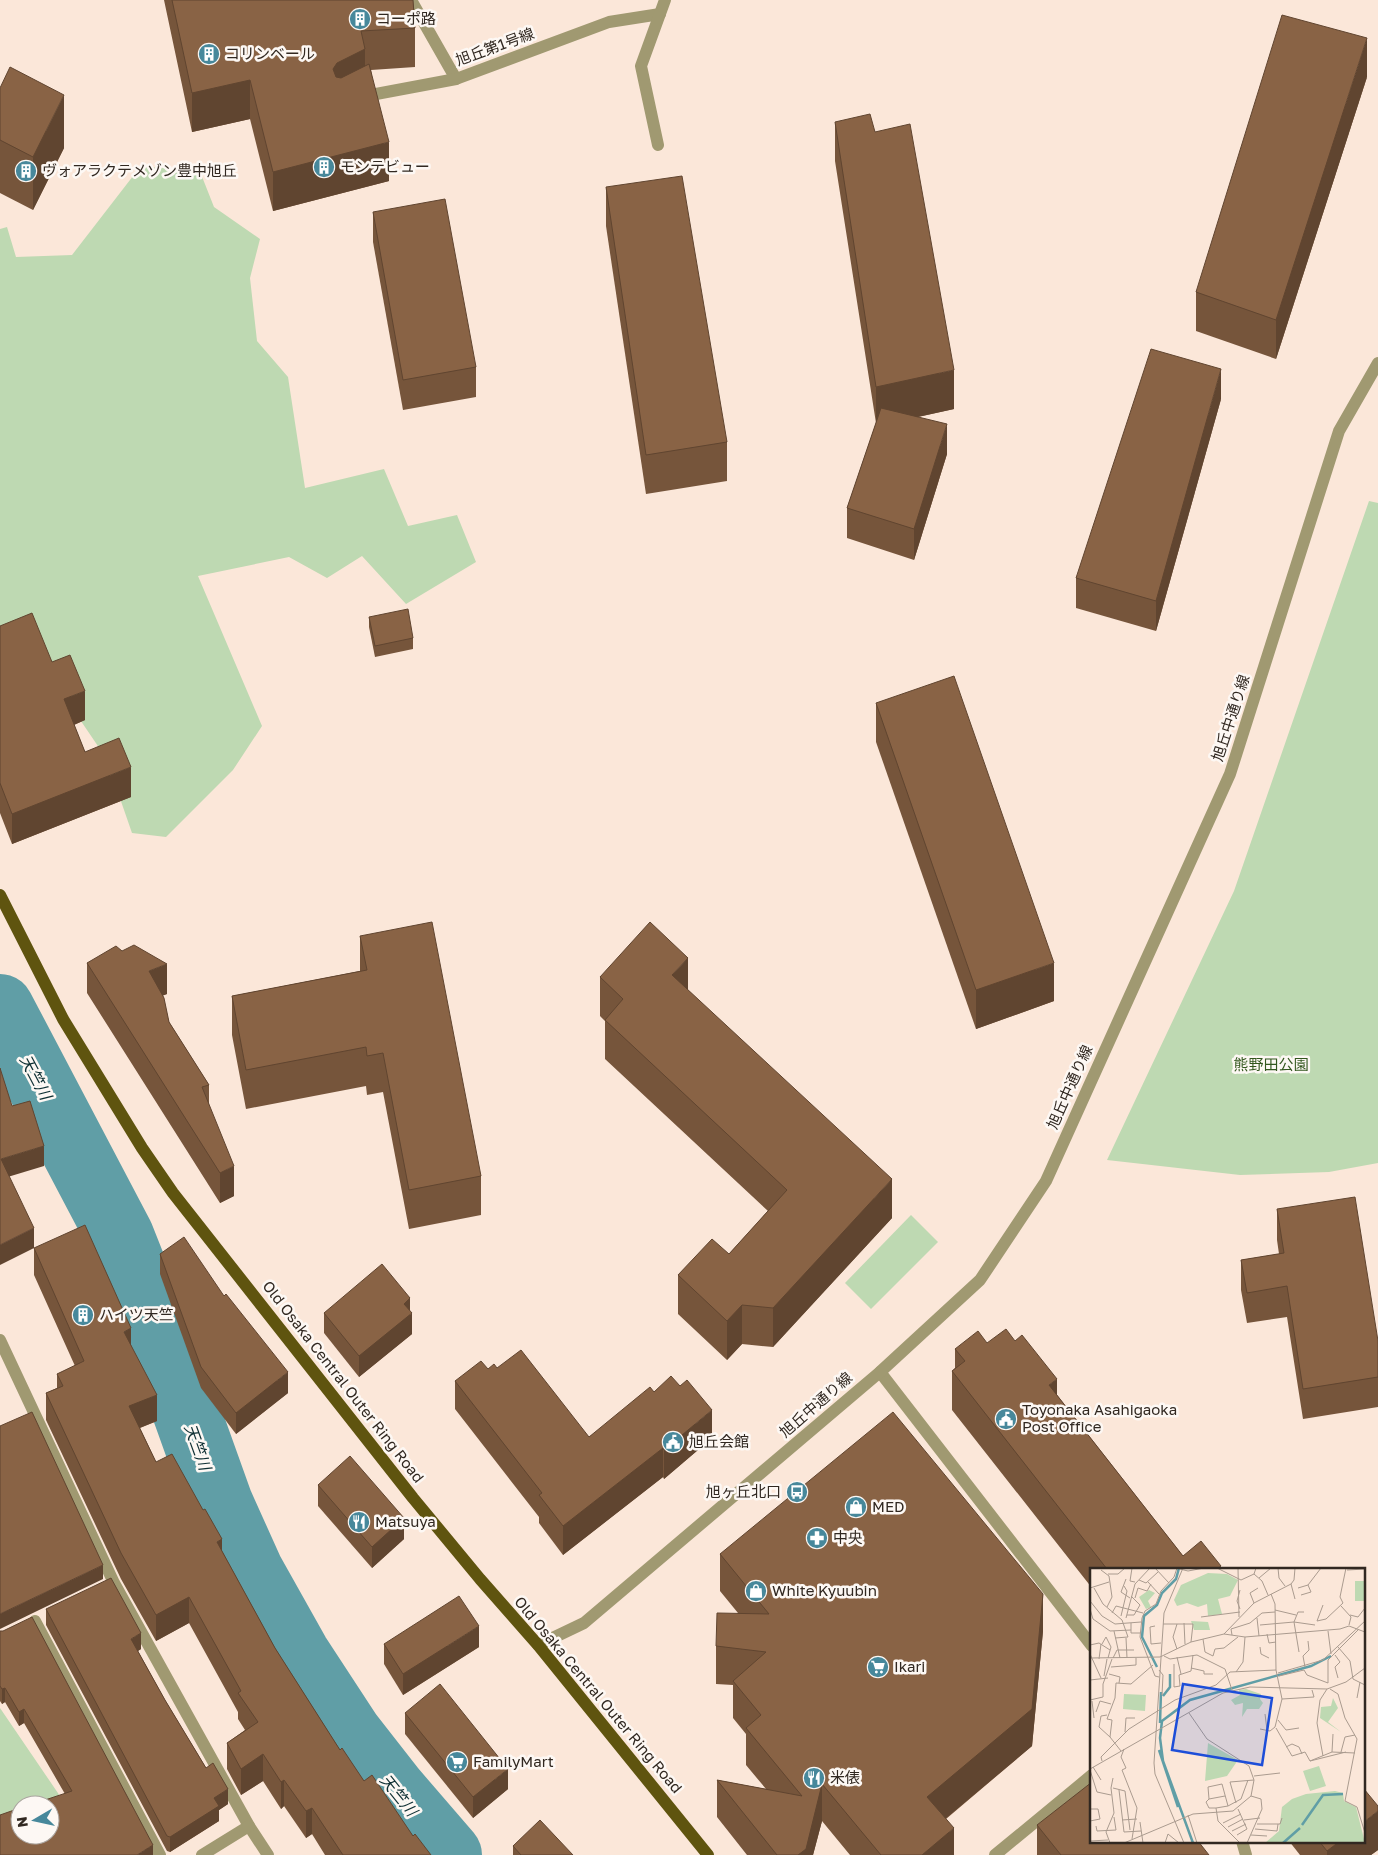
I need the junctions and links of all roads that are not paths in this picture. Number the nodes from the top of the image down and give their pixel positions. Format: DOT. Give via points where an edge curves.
graph roads {
  1 [pos="411,0"];
  2 [pos="665,0"];
  3 [pos="660,14"];
  4 [pos="456,79"];
  5 [pos="348,104"];
  6 [pos="658,145"];
  7 [pos="1378,363"];
  8 [pos="0,895"];
  9 [pos="0,1340"];
  10 [pos="880,1372"];
  11 [pos="35,1621"];
  12 [pos="1090,1643"];
  13 [pos="538,1646"];
  14 [pos="1090,1777"];
  15 [pos="249,1826"];
  16 [pos="1242,1842"];
  17 [pos="160,1855"];
  18 [pos="202,1855"];
  19 [pos="268,1855"];
  20 [pos="708,1855"];
  21 [pos="995,1855"];
  22 [pos="1246,1855"];
  1 -- 4 [label="street"];
  2 -- 3 [label="street"];
  3 -- 4 [label="street, 旭丘第1号線" via="609,22"];
  3 -- 6 [label="street" via="640,66"];
  4 -- 5 [label="street, 旭丘第1号線" via="364,96"];
  7 -- 10 [label="street, 旭丘中通り線" via="1340,431 1230,774 1046,1181 980,1280"];
  8 -- 13 [label="main road, Old Osaka Central Outer Ring Road" via="63,1019 173,1193 414,1498"];
  9 -- 15 [label="street" via="110,1585"];
  10 -- 12 [label="street"];
  10 -- 13 [label="street, 旭丘中通り線" via="584,1623"];
  11 -- 17 [label="street"];
  13 -- 20 [label="main road, Old Osaka Central Outer Ring Road"];
  14 -- 21 [label="street"];
  15 -- 18 [label="street"];
  15 -- 19 [label="street"];
  16 -- 22 [label="street"];
}
